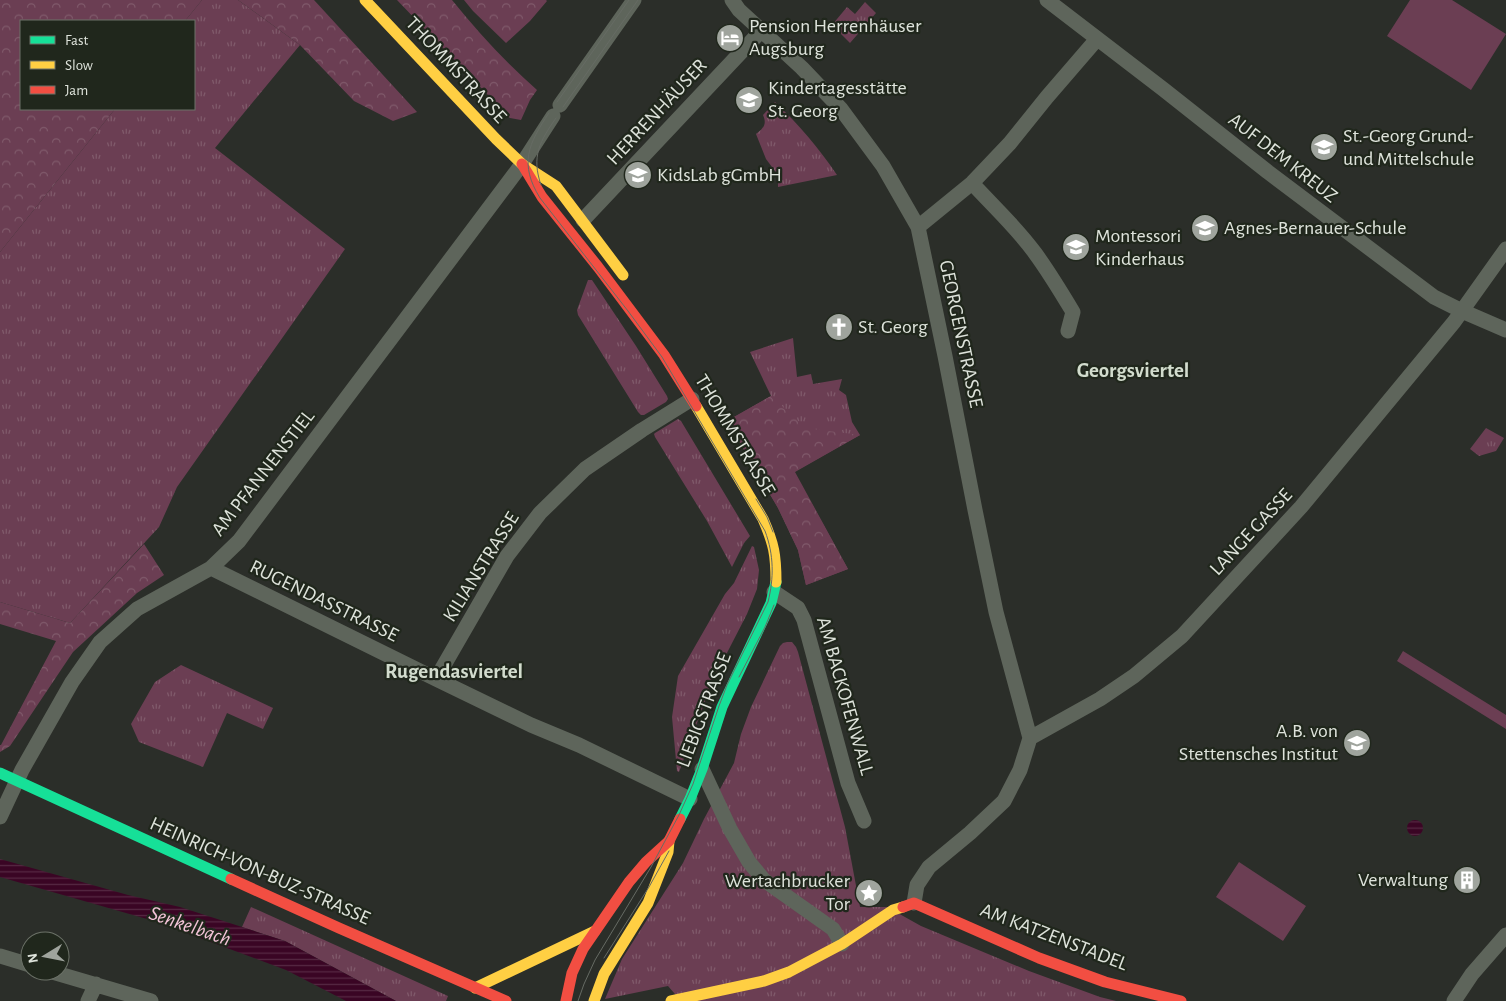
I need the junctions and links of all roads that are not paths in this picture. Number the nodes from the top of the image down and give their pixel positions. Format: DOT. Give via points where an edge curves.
graph roads {
  1 [pos="365,0"];
  2 [pos="634,0"];
  3 [pos="732,0"];
  4 [pos="1047,0"];
  5 [pos="761,31"];
  6 [pos="1098,39"];
  7 [pos="522,164"];
  8 [pos="972,183"];
  9 [pos="583,220"];
  10 [pos="918,226"];
  11 [pos="1506,249"];
  12 [pos="630,309"];
  13 [pos="1462,311"];
  14 [pos="1506,330"];
  15 [pos="1068,331"];
  16 [pos="692,399"];
  17 [pos="211,568"];
  18 [pos="774,592"];
  19 [pos="436,679"];
  20 [pos="1030,738"];
  21 [pos="702,769"];
  22 [pos="0,773"];
  23 [pos="16,781"];
  24 [pos="690,799"];
  25 [pos="0,818"];
  26 [pos="864,821"];
  27 [pos="669,841"];
  28 [pos="914,903"];
  29 [pos="595,931"];
  30 [pos="1506,935"];
  31 [pos="842,944"];
  32 [pos="0,956"];
  33 [pos="20,963"];
  34 [pos="70,977"];
  35 [pos="96,984"];
  36 [pos="475,988"];
  37 [pos="88,1001"];
  38 [pos="151,1001"];
  39 [pos="506,1001"];
  40 [pos="566,1001"];
  41 [pos="594,1001"];
  42 [pos="671,1001"];
  43 [pos="1181,1001"];
  44 [pos="1454,1001"];
  1 -- 7 [label="street, THOMMSTRASSE" via="482,126"];
  2 -- 7 [label="street, AM PFANNENSTIEL"];
  3 -- 5 [label="street, GEORGENSTRASSE"];
  4 -- 6 [label="street, AUF DEM KREUZ"];
  5 -- 9 [label="street, HERRENHÄUSER"];
  5 -- 10 [label="street, GEORGENSTRASSE" via="842,109 883,166"];
  6 -- 8 [label="street"];
  6 -- 13 [label="street, AUF DEM KREUZ" via="1338,226 1434,297"];
  7 -- 9 [label="street, THOMMSTRASSE" via="556,186"];
  7 -- 12 [label="street, THOMMSTRASSE" via="542,197"];
  7 -- 17 [label="street, AM PFANNENSTIEL" via="239,541"];
  8 -- 10 [label="street"];
  8 -- 15 [label="street" via="1034,252 1060,291 1073,312"];
  9 -- 12 [label="street, THOMMSTRASSE" via="631,290"];
  10 -- 20 [label="street, GEORGENSTRASSE" via="996,612"];
  11 -- 13 [label="street, LANGE GASSE"];
  12 -- 16 [label="street, THOMMSTRASSE"];
  13 -- 14 [label="street, AUF DEM KREUZ"];
  13 -- 20 [label="street, LANGE GASSE" via="1301,507 1182,636 1100,699"];
  16 -- 18 [label="street, THOMMSTRASSE" via="771,537 777,570"];
  16 -- 19 [label="street, KILIANSTRASSE" via="585,468 540,513 507,556"];
  17 -- 19 [label="street, RUGENDASSTRASSE"];
  17 -- 23 [label="street, AM PFANNENSTIEL" via="137,609 100,642 72,682"];
  18 -- 21 [label="street, LIEBIGSTRASSE" via="767,614 725,700"];
  18 -- 26 [label="street, AM BACKOFENWALL" via="798,608 804,620 848,783"];
  19 -- 24 [label="street, RUGENDASSTRASSE"];
  20 -- 28 [label="street" via="1020,770 1004,801 929,867 917,885"];
  21 -- 24 [label="street, LIEBIGSTRASSE"];
  21 -- 31 [label="street" via="730,830 749,862 764,880 833,929"];
  22 -- 23 [label="street, HEINRICH-VON-BUZ-STRASSE"];
  23 -- 25 [label="street, AM PFANNENSTIEL"];
  23 -- 36 [label="street, HEINRICH-VON-BUZ-STRASSE"];
  24 -- 27 [label="street, LIEBIGSTRASSE"];
  27 -- 29 [label="street, LIEBIGSTRASSE" via="629,882"];
  27 -- 41 [label="street, LIEBIGSTRASSE" via="668,852 648,903 604,974"];
  28 -- 31 [label="street" via="893,910"];
  28 -- 43 [label="street, AM KATZENSTADEL" via="1038,958 1105,982"];
  29 -- 36 [label="street"];
  29 -- 40 [label="street, LIEBIGSTRASSE" via="575,967"];
  30 -- 44 [label="street" via="1472,974"];
  31 -- 42 [label="street" via="789,972 764,981"];
  32 -- 33 [label="street"];
  34 -- 35 [label="street"];
  35 -- 37 [label="street"];
  35 -- 38 [label="street"];
  36 -- 39 [label="street, HEINRICH-VON-BUZ-STRASSE"];
}
